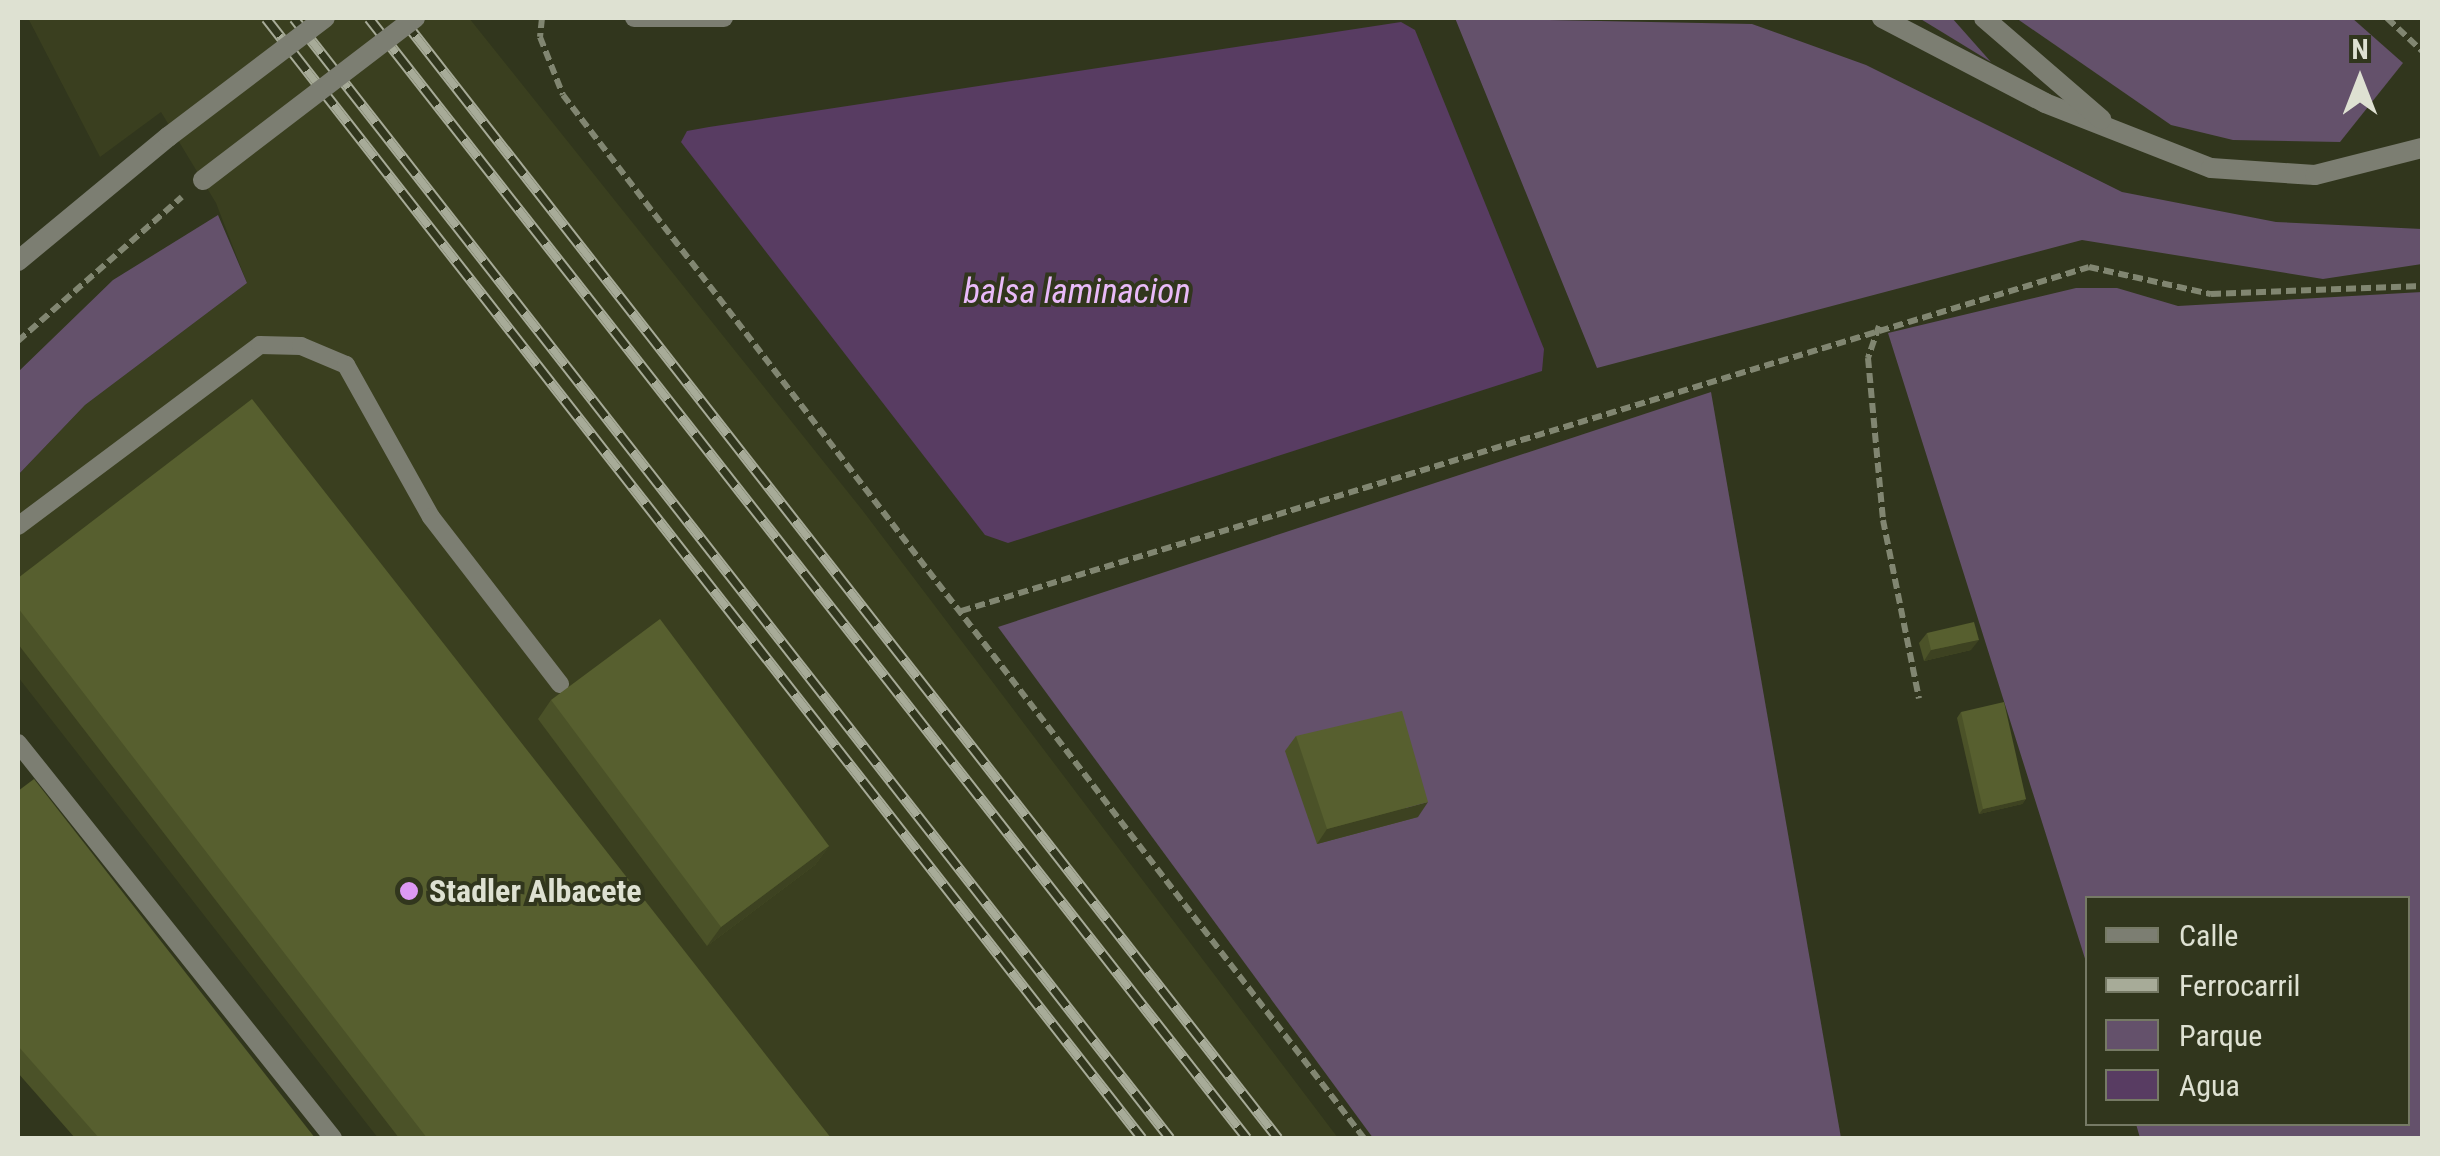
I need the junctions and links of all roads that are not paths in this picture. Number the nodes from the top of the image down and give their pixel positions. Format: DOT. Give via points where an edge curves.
graph roads {
  1 [pos="325,18"];
  2 [pos="415,18"];
  3 [pos="634,18"];
  4 [pos="724,18"];
  5 [pos="1882,18"];
  6 [pos="1984,18"];
  7 [pos="2114,130"];
  8 [pos="2422,148"];
  9 [pos="203,180"];
  10 [pos="18,262"];
  11 [pos="18,526"];
  12 [pos="560,684"];
  13 [pos="18,743"];
  14 [pos="333,1138"];
  1 -- 10 [label="street, bridge"];
  2 -- 9 [label="street, bridge"];
  3 -- 4 [label="lane"];
  5 -- 7 [label="street"];
  6 -- 7 [label="street"];
  7 -- 8 [label="street" via="2160,153 2254,175 2316,176"];
  11 -- 12 [label="lane" via="260,345 301,346 346,365 431,517"];
  13 -- 14 [label="lane"];
}
